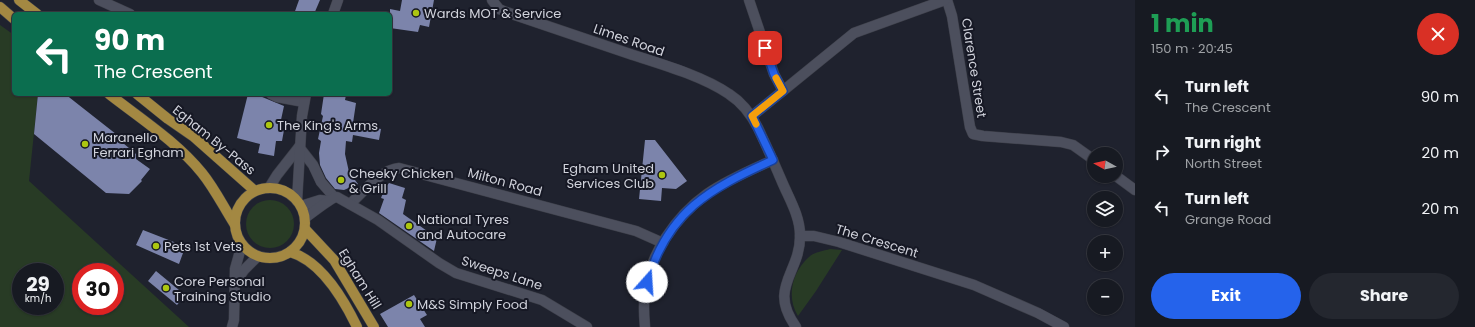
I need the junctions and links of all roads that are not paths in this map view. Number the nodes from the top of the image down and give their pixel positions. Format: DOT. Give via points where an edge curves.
graph roads {
  1 [pos="19,0"];
  2 [pos="98,0"];
  3 [pos="338,0"];
  4 [pos="492,0"];
  5 [pos="749,0"];
  6 [pos="946,0"];
  7 [pos="0,7"];
  8 [pos="34,12"];
  9 [pos="125,12"];
  10 [pos="333,12"];
  11 [pos="12,17"];
  12 [pos="783,91"];
  13 [pos="112,96"];
  14 [pos="139,96"];
  15 [pos="275,96"];
  16 [pos="305,98"];
  17 [pos="752,116"];
  18 [pos="299,147"];
  19 [pos="1087,155"];
  20 [pos="773,160"];
  21 [pos="1123,181"];
  22 [pos="269,188"];
  23 [pos="1135,190"];
  24 [pos="255,191"];
  25 [pos="331,199"];
  26 [pos="299,203"];
  27 [pos="354,206"];
  28 [pos="305,218"];
  29 [pos="235,225"];
  30 [pos="305,230"];
  31 [pos="800,236"];
  32 [pos="663,243"];
  33 [pos="242,244"];
  34 [pos="290,252"];
  35 [pos="258,256"];
  36 [pos="235,283"];
  37 [pos="232,327"];
  38 [pos="357,327"];
  39 [pos="374,327"];
  40 [pos="587,327"];
  41 [pos="645,327"];
  42 [pos="796,327"];
  43 [pos="1064,327"];
  1 -- 8 [label="main road"];
  2 -- 9 [label="street"];
  3 -- 10 [label="street"];
  4 -- 17 [label="street, Limes Road" via="499,9 506,12 646,59 716,86 738,100"];
  5 -- 12 [label="street" via="774,74"];
  6 -- 12 [label="street" via="854,33"];
  6 -- 19 [label="street, Clarence Street" via="952,16 973,134 1061,142"];
  7 -- 11 [label="main road"];
  12 -- 17 [label="street"];
  13 -- 29 [label="main road" via="192,162 203,174"];
  14 -- 24 [label="main road, Egham By-Pass" via="194,137"];
  15 -- 16 [label="street"];
  16 -- 18 [label="street"];
  17 -- 20 [label="street"];
  18 -- 22 [label="street"];
  18 -- 25 [label="street" via="313,165"];
  18 -- 26 [label="street"];
  20 -- 31 [label="street" via="797,217"];
  20 -- 32 [label="street" via="707,194 683,215"];
  21 -- 23 [label="street"];
  22 -- 24 [label="main road"];
  22 -- 26 [label="main road" via="282,191"];
  24 -- 29 [label="main road" via="248,195 239,207"];
  25 -- 26 [label="street"];
  25 -- 27 [label="street, Sweeps Lane" via="337,197"];
  25 -- 28 [label="street"];
  26 -- 28 [label="main road"];
  27 -- 32 [label="street, Milton Road" via="391,168 399,168 636,231"];
  27 -- 40 [label="street, Sweeps Lane" via="456,273 542,300"];
  28 -- 30 [label="main road"];
  29 -- 33 [label="main road"];
  30 -- 34 [label="main road" via="299,243"];
  30 -- 39 [label="main road, Egham Hill" via="334,260"];
  31 -- 42 [label="street" via="798,253 784,289 784,298"];
  31 -- 43 [label="street, The Crescent" via="814,236 839,242 974,285"];
  32 -- 41 [label="street" via="647,282"];
  33 -- 35 [label="main road"];
  33 -- 36 [label="street" via="235,269"];
  34 -- 35 [label="main road" via="274,258"];
  34 -- 38 [label="main road, Egham Hill" via="306,260 329,282"];
  35 -- 36 [label="street"];
  36 -- 37 [label="street"];
}
